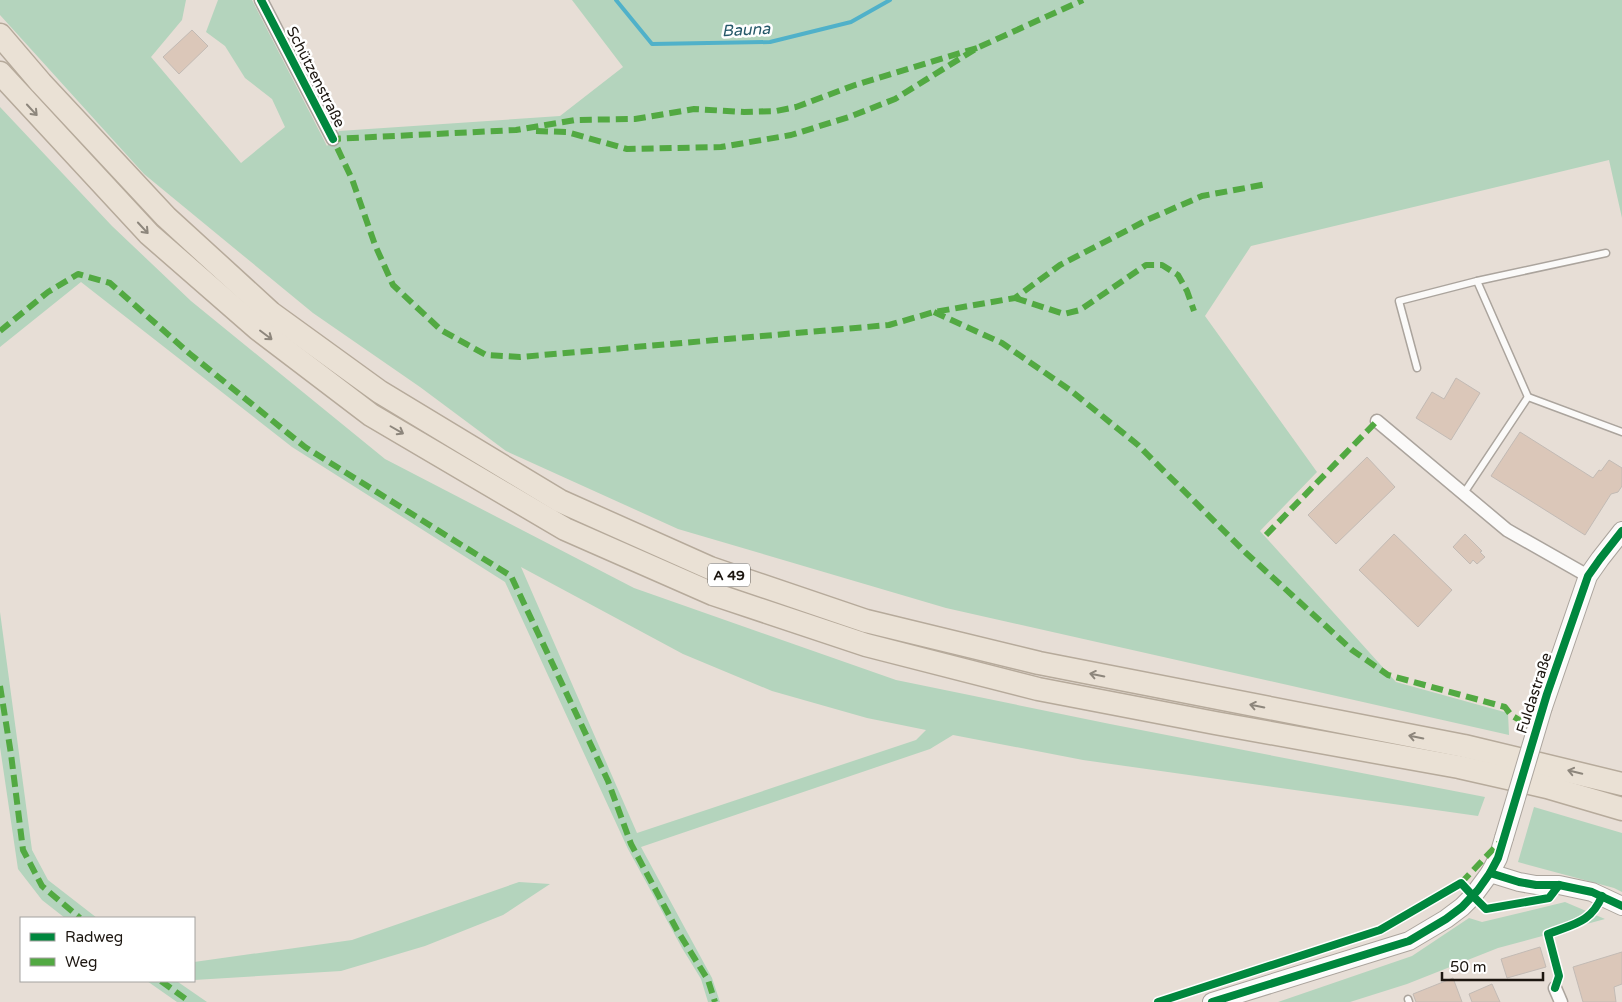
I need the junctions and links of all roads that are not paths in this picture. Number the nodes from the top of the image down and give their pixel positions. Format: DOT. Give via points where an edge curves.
graph roads {
  1 [pos="261,0"];
  2 [pos="0,35"];
  3 [pos="0,73"];
  4 [pos="333,140"];
  5 [pos="1606,253"];
  6 [pos="1477,280"];
  7 [pos="1417,368"];
  8 [pos="1528,397"];
  9 [pos="1377,420"];
  10 [pos="1622,432"];
  11 [pos="1464,493"];
  12 [pos="1622,532"];
  13 [pos="1588,576"];
  14 [pos="1521,781"];
  15 [pos="1622,784"];
  16 [pos="1622,809"];
  17 [pos="1490,872"];
  18 [pos="1622,906"];
  19 [pos="1555,988"];
  20 [pos="1212,1002"];
  21 [pos="1561,1002"];
  1 -- 4 [label="street, Schützenstraße"];
  15 -- 2 [label="highway, A 49, one-way" via="1464,746 1039,663 866,621 710,568 560,501 380,392 271,313 166,216"];
  3 -- 14 [label="highway, A 49, one-way" via="149,234 258,329 371,415 566,529 713,594 866,645 1038,688"];
  5 -- 6 [label="lane"];
  6 -- 7 [label="lane" via="1399,301"];
  6 -- 8 [label="lane"];
  8 -- 10 [label="lane"];
  8 -- 11 [label="lane"];
  9 -- 11 [label="street"];
  11 -- 13 [label="street" via="1508,530"];
  12 -- 13 [label="street, Fuldastraße"];
  13 -- 14 [label="street, Fuldastraße, bridge"];
  14 -- 16 [label="highway, A 49"];
  14 -- 17 [label="street, Fuldastraße, bridge" via="1498,858"];
  17 -- 18 [label="street" via="1519,882 1592,892"];
  17 -- 20 [label="street, Fuldastraße" via="1462,907 1409,940"];
  19 -- 21 [label="street"];
}
